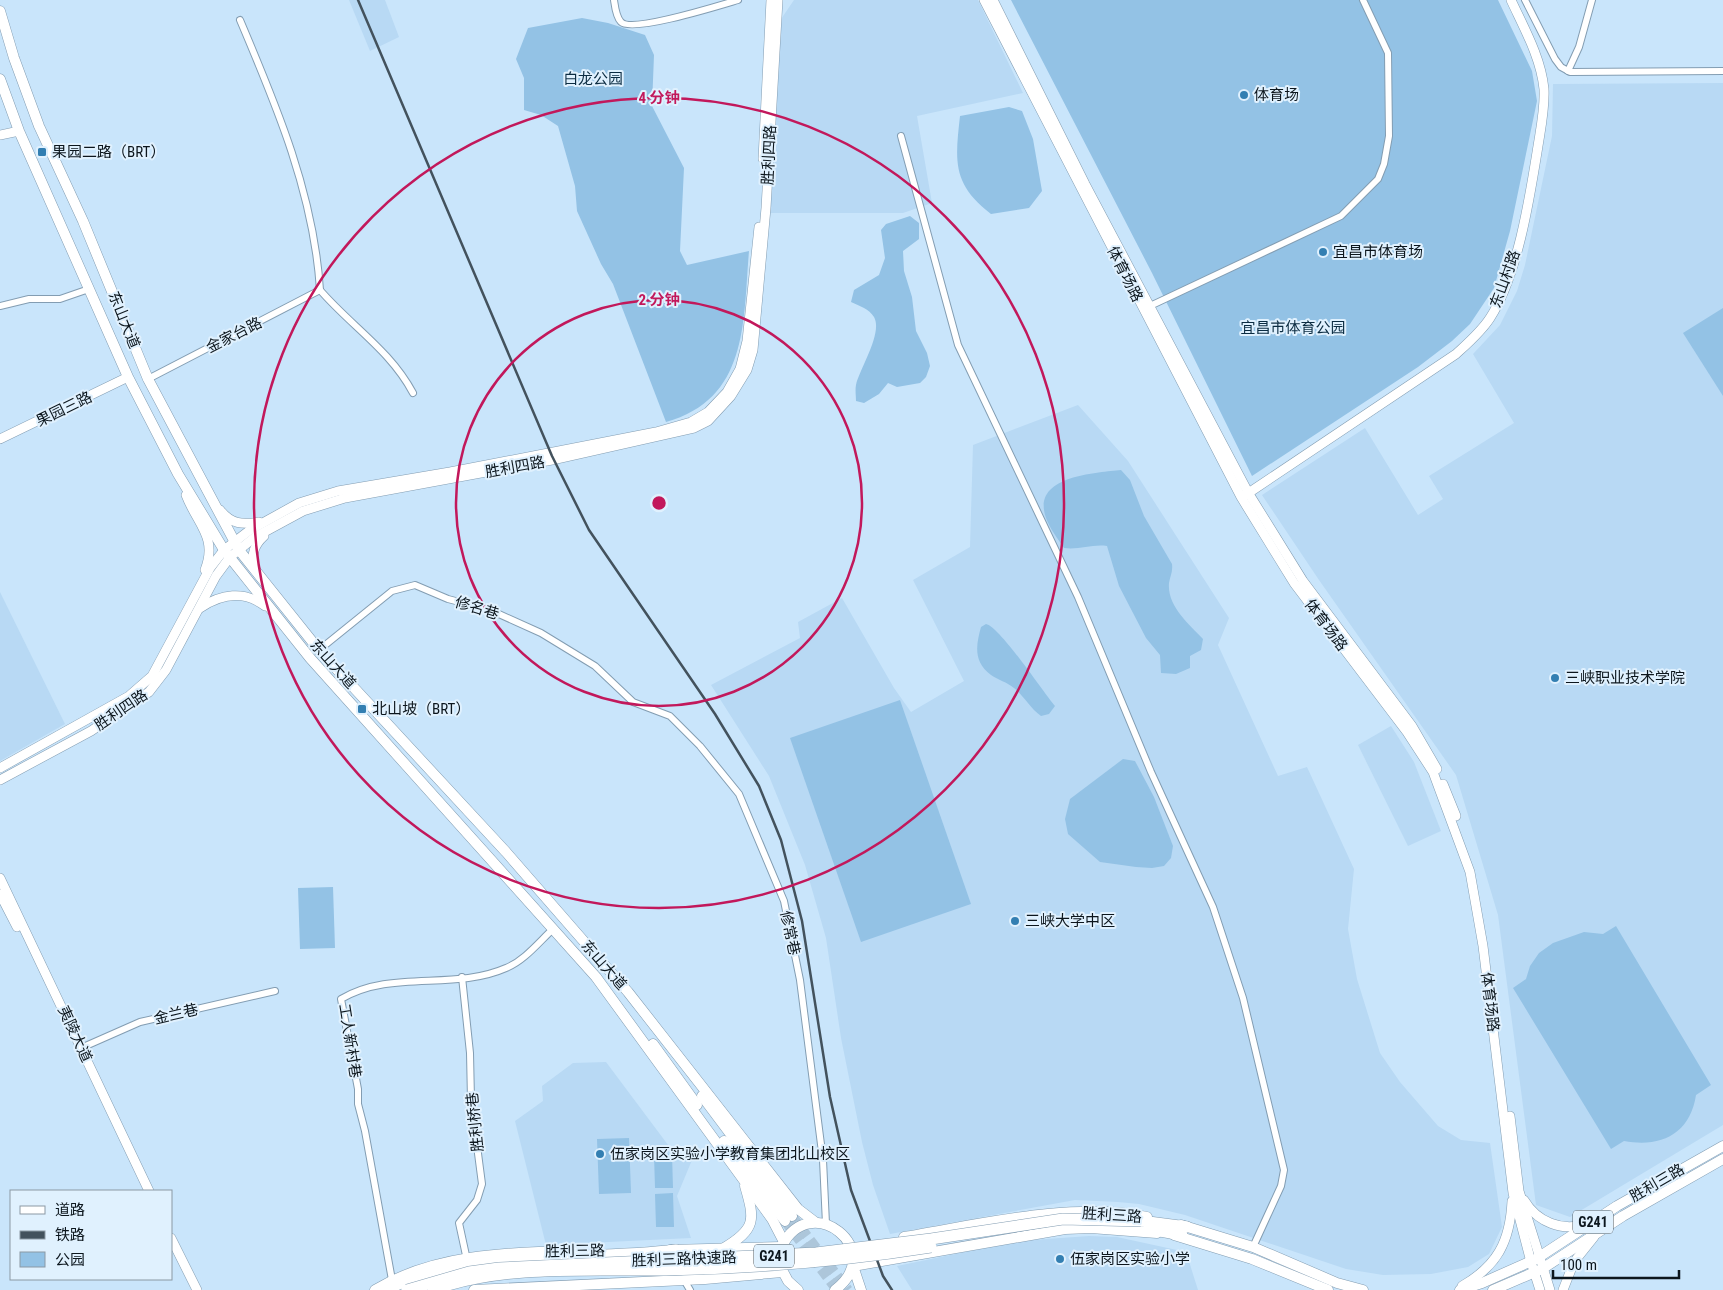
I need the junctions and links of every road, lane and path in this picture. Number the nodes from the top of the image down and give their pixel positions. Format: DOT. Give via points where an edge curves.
graph roads {
  1 [pos="614,0"];
  2 [pos="738,0"];
  3 [pos="771,0"];
  4 [pos="778,0"];
  5 [pos="984,0"];
  6 [pos="993,0"];
  7 [pos="1363,0"];
  8 [pos="1511,0"];
  9 [pos="1525,0"];
  10 [pos="1592,0"];
  11 [pos="0,11"];
  12 [pos="240,20"];
  13 [pos="1568,71"];
  14 [pos="1723,71"];
  15 [pos="0,79"];
  16 [pos="19,130"];
  17 [pos="0,135"];
  18 [pos="901,136"];
  19 [pos="89,289"];
  20 [pos="320,290"];
  21 [pos="0,306"];
  22 [pos="1150,306"];
  23 [pos="128,377"];
  24 [pos="148,379"];
  25 [pos="413,393"];
  26 [pos="0,440"];
  27 [pos="178,474"];
  28 [pos="199,477"];
  29 [pos="1245,496"];
  30 [pos="270,524"];
  31 [pos="236,545"];
  32 [pos="227,554"];
  33 [pos="258,573"];
  34 [pos="194,598"];
  35 [pos="269,609"];
  36 [pos="197,610"];
  37 [pos="319,650"];
  38 [pos="632,702"];
  39 [pos="0,768"];
  40 [pos="0,780"];
  41 [pos="0,878"];
  42 [pos="0,894"];
  43 [pos="553,929"];
  44 [pos="608,968"];
  45 [pos="596,977"];
  46 [pos="462,978"];
  47 [pos="274,991"];
  48 [pos="81,1048"];
  49 [pos="1723,1146"];
  50 [pos="1723,1159"];
  51 [pos="744,1180"];
  52 [pos="142,1190"];
  53 [pos="149,1190"];
  54 [pos="1516,1192"];
  55 [pos="1596,1220"];
  56 [pos="815,1222"];
  57 [pos="826,1224"];
  58 [pos="1141,1224"];
  59 [pos="1601,1230"];
  60 [pos="1184,1231"];
  61 [pos="172,1240"];
  62 [pos="782,1245"];
  63 [pos="850,1245"];
  64 [pos="1253,1247"];
  65 [pos="724,1249"];
  66 [pos="676,1250"];
  67 [pos="172,1253"];
  68 [pos="467,1260"];
  69 [pos="1535,1260"];
  70 [pos="853,1266"];
  71 [pos="1538,1271"];
  72 [pos="782,1272"];
  73 [pos="684,1280"];
  74 [pos="389,1285"];
  75 [pos="190,1290"];
  76 [pos="197,1290"];
  77 [pos="375,1290"];
  78 [pos="407,1290"];
  79 [pos="433,1290"];
  80 [pos="474,1290"];
  81 [pos="690,1290"];
  82 [pos="798,1290"];
  83 [pos="835,1290"];
  84 [pos="861,1290"];
  85 [pos="1328,1290"];
  86 [pos="1363,1290"];
  87 [pos="1458,1290"];
  88 [pos="1493,1290"];
  89 [pos="1540,1290"];
  90 [pos="1550,1290"];
  91 [pos="1563,1290"];
  1 -- 2 [label="street" via="617,15 626,25 658,22"];
  3 -- 30 [label="main road, 胜利四路" via="761,207 747,341 740,369 727,392 708,412 691,422 656,432 338,491 299,503"];
  4 -- 30 [label="main road, 胜利四路" via="754,350 740,383 718,412 694,428 657,438 345,498"];
  5 -- 29 [label="main road, 体育场路"];
  6 -- 22 [label="main road, 体育场路"];
  7 -- 22 [label="street" via="1388,53 1389,136 1378,179 1341,216"];
  8 -- 29 [label="main road, 东山村路" via="1535,53 1544,88 1544,109 1532,183 1512,266 1494,311 1479,333 1456,354"];
  9 -- 13 [label="street" via="1555,59"];
  10 -- 13 [label="street" via="1584,32"];
  11 -- 24 [label="main road, 东山大道" via="39,126"];
  12 -- 20 [label="street" via="296,165 314,231"];
  13 -- 14 [label="street" via="1587,74"];
  15 -- 16 [label="main road, 东山大道"];
  16 -- 17 [label="main road"];
  16 -- 19 [label="main road, 东山大道"];
  18 -- 64 [label="street" via="958,345 1078,597 1151,772 1213,908 1243,998 1284,1170 1281,1186"];
  19 -- 21 [label="street" via="60,299 29,298"];
  19 -- 23 [label="main road, 东山大道"];
  20 -- 24 [label="street, 金家台路"];
  20 -- 25 [label="street" via="385,352"];
  22 -- 29 [label="main road, 体育场路"];
  23 -- 26 [label="main road, 果园三路"];
  23 -- 27 [label="main road, 东山大道"];
  24 -- 28 [label="main road, 东山大道"];
  27 -- 32 [label="main road, 东山大道"];
  27 -- 34 [label="main road" via="211,546"];
  28 -- 30 [label="main road" via="226,518 236,523"];
  28 -- 31 [label="main road, 东山大道"];
  29 -- 54 [label="main road, 体育场路" via="1294,583 1407,732 1433,772 1470,872 1484,946"];
  30 -- 31 [label="main road, 胜利四路"];
  30 -- 33 [label="main road" via="254,549 254,565"];
  31 -- 32 [label="main road, 胜利四路"];
  31 -- 33 [label="main road, 东山大道"];
  32 -- 34 [label="main road, 胜利四路" via="210,568"];
  32 -- 35 [label="main road, 东山大道"];
  32 -- 36 [label="main road, 胜利四路"];
  33 -- 37 [label="main road, 东山大道"];
  34 -- 39 [label="main road, 胜利四路" via="152,676 129,696"];
  35 -- 36 [label="main road" via="250,596 236,595 221,597"];
  35 -- 43 [label="main road, 东山大道"];
  36 -- 40 [label="main road, 胜利四路" via="166,670 149,692 90,731"];
  37 -- 38 [label="street, 修名巷" via="392,590 415,585 448,599 490,610 542,633 596,666"];
  37 -- 44 [label="main road, 东山大道" via="506,852"];
  38 -- 57 [label="street, 修常巷" via="670,716 700,746 739,794 784,901 800,980 823,1160"];
  41 -- 48 [label="main road, 夷陵大道"];
  42 -- 52 [label="main road, 夷陵大道"];
  43 -- 45 [label="main road, 东山大道"];
  43 -- 46 [label="street, 工人新村巷" via="507,968"];
  44 -- 45 [label="main road" via="789,1219 711,1124 671,1066 603,981"];
  44 -- 56 [label="main road, 东山大道" via="798,1209"];
  45 -- 51 [label="main road, 东山大道"];
  46 -- 68 [label="street, 胜利桥巷" via="471,1100 482,1184 477,1200 458,1223"];
  46 -- 74 [label="street, 工人新村巷" via="410,981 368,988 341,999"];
  47 -- 48 [label="street, 金兰巷" via="140,1022"];
  48 -- 53 [label="main road, 夷陵大道"];
  49 -- 55 [label="main road, 胜利三路 / G241"];
  50 -- 59 [label="main road, 胜利三路 / G241"];
  51 -- 62 [label="main road, 东山大道" via="772,1219"];
  51 -- 65 [label="main road" via="752,1215 749,1226 742,1238"];
  54 -- 55 [label="main road" via="1531,1210 1551,1223 1577,1227"];
  54 -- 69 [label="main road, 体育场路"];
  54 -- 87 [label="main road" via="1508,1231 1495,1261"];
  55 -- 69 [label="main road, 胜利三路 / G241"];
  56 -- 57 [label="main road"];
  56 -- 62 [label="main road" via="796,1228"];
  57 -- 63 [label="main road" via="837,1228"];
  58 -- 60 [label="highway, G241"];
  58 -- 78 [label="highway, 胜利三路快速路 / G241, bridge" via="1063,1219 922,1241 816,1253 499,1268 469,1272"];
  58 -- 79 [label="highway, 胜利三路快速路 / G241, bridge" via="1064,1225 871,1257 821,1262 764,1267 526,1274 473,1279"];
  59 -- 71 [label="main road, 胜利三路 / G241"];
  59 -- 91 [label="main road" via="1574,1262"];
  60 -- 63 [label="main road, 胜利三路 / G241" via="1142,1216 1079,1212"];
  60 -- 64 [label="main road, 胜利三路 / G241"];
  60 -- 70 [label="main road, 胜利三路 / G241" via="1064,1229"];
  60 -- 85 [label="main road, 胜利三路 / G241"];
  61 -- 76 [label="main road"];
  62 -- 65 [label="main road, 胜利三路"];
  62 -- 72 [label="main road"];
  63 -- 70 [label="main road"];
  64 -- 86 [label="main road, 胜利三路 / G241" via="1337,1283"];
  65 -- 66 [label="main road, 胜利三路"];
  66 -- 68 [label="main road, 胜利三路" via="521,1252"];
  66 -- 74 [label="highway" via="487,1262 450,1268"];
  67 -- 75 [label="main road"];
  68 -- 74 [label="main road, 胜利三路" via="420,1269"];
  69 -- 71 [label="main road, 体育场路"];
  69 -- 87 [label="main road, 胜利三路 / G241"];
  70 -- 83 [label="main road" via="848,1277"];
  70 -- 84 [label="main road"];
  71 -- 88 [label="main road, 胜利三路 / G241"];
  71 -- 89 [label="main road, 体育场路"];
  71 -- 90 [label="main road, 体育场路"];
  72 -- 73 [label="main road"];
  72 -- 82 [label="main road"];
  73 -- 80 [label="main road"];
  73 -- 81 [label="street"];
  74 -- 77 [label="main road, 胜利三路"];
}
